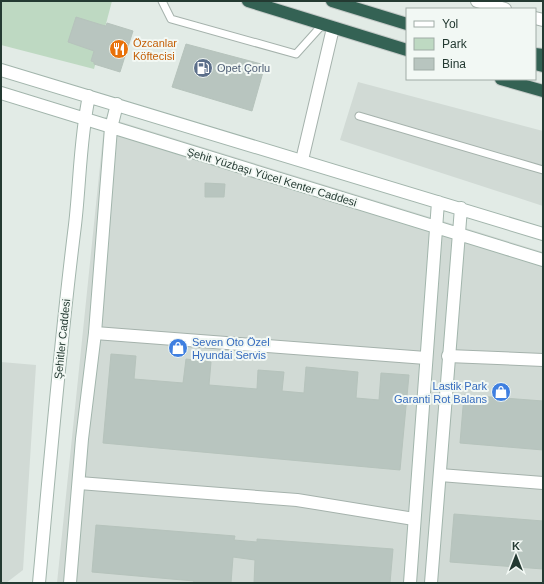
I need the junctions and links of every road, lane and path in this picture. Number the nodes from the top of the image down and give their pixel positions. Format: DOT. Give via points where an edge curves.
graph roads {
  1 [pos="162,1"];
  2 [pos="248,1"];
  3 [pos="332,1"];
  4 [pos="477,1"];
  5 [pos="502,8"];
  6 [pos="406,24"];
  7 [pos="328,26"];
  8 [pos="406,50"];
  9 [pos="1,70"];
  10 [pos="505,80"];
  11 [pos="543,92"];
  12 [pos="1,93"];
  13 [pos="89,96"];
  14 [pos="117,104"];
  15 [pos="359,116"];
  16 [pos="84,118"];
  17 [pos="111,128"];
  18 [pos="302,160"];
  19 [pos="543,170"];
  20 [pos="438,202"];
  21 [pos="461,208"];
  22 [pos="436,228"];
  23 [pos="457,234"];
  24 [pos="543,234"];
  25 [pos="543,260"];
  26 [pos="95,333"];
  27 [pos="448,356"];
  28 [pos="426,358"];
  29 [pos="543,360"];
  30 [pos="440,474"];
  31 [pos="79,483"];
  32 [pos="543,483"];
  33 [pos="414,519"];
  34 [pos="39,583"];
  35 [pos="70,583"];
  36 [pos="410,583"];
  37 [pos="431,583"];
  1 -- 7 [label="lane" via="171,19 296,54"];
  2 -- 7 [label="highway"];
  3 -- 6 [label="highway"];
  4 -- 5 [label="street"];
  7 -- 8 [label="highway"];
  7 -- 18 [label="street"];
  9 -- 13 [label="street"];
  10 -- 11 [label="highway"];
  12 -- 16 [label="street, Şehit Yüzbaşı Yücel Kenter Caddesi"];
  13 -- 14 [label="street"];
  13 -- 16 [label="street, Şehitler Caddesi"];
  14 -- 17 [label="street"];
  14 -- 18 [label="street"];
  15 -- 19 [label="lane"];
  16 -- 17 [label="street, Şehit Yüzbaşı Yücel Kenter Caddesi"];
  16 -- 34 [label="street, Şehitler Caddesi"];
  17 -- 22 [label="street, Şehit Yüzbaşı Yücel Kenter Caddesi"];
  17 -- 26 [label="street"];
  18 -- 20 [label="street"];
  20 -- 21 [label="street"];
  20 -- 22 [label="street"];
  21 -- 23 [label="street"];
  21 -- 24 [label="street"];
  22 -- 23 [label="street, Şehit Yüzbaşı Yücel Kenter Caddesi"];
  22 -- 28 [label="street"];
  23 -- 25 [label="street, Şehit Yüzbaşı Yücel Kenter Caddesi"];
  23 -- 27 [label="street"];
  26 -- 28 [label="street"];
  26 -- 31 [label="street"];
  27 -- 29 [label="street"];
  27 -- 30 [label="street"];
  28 -- 33 [label="street"];
  30 -- 32 [label="street"];
  30 -- 37 [label="street"];
  31 -- 33 [label="street" via="297,500"];
  31 -- 35 [label="street"];
  33 -- 36 [label="street"];
}
